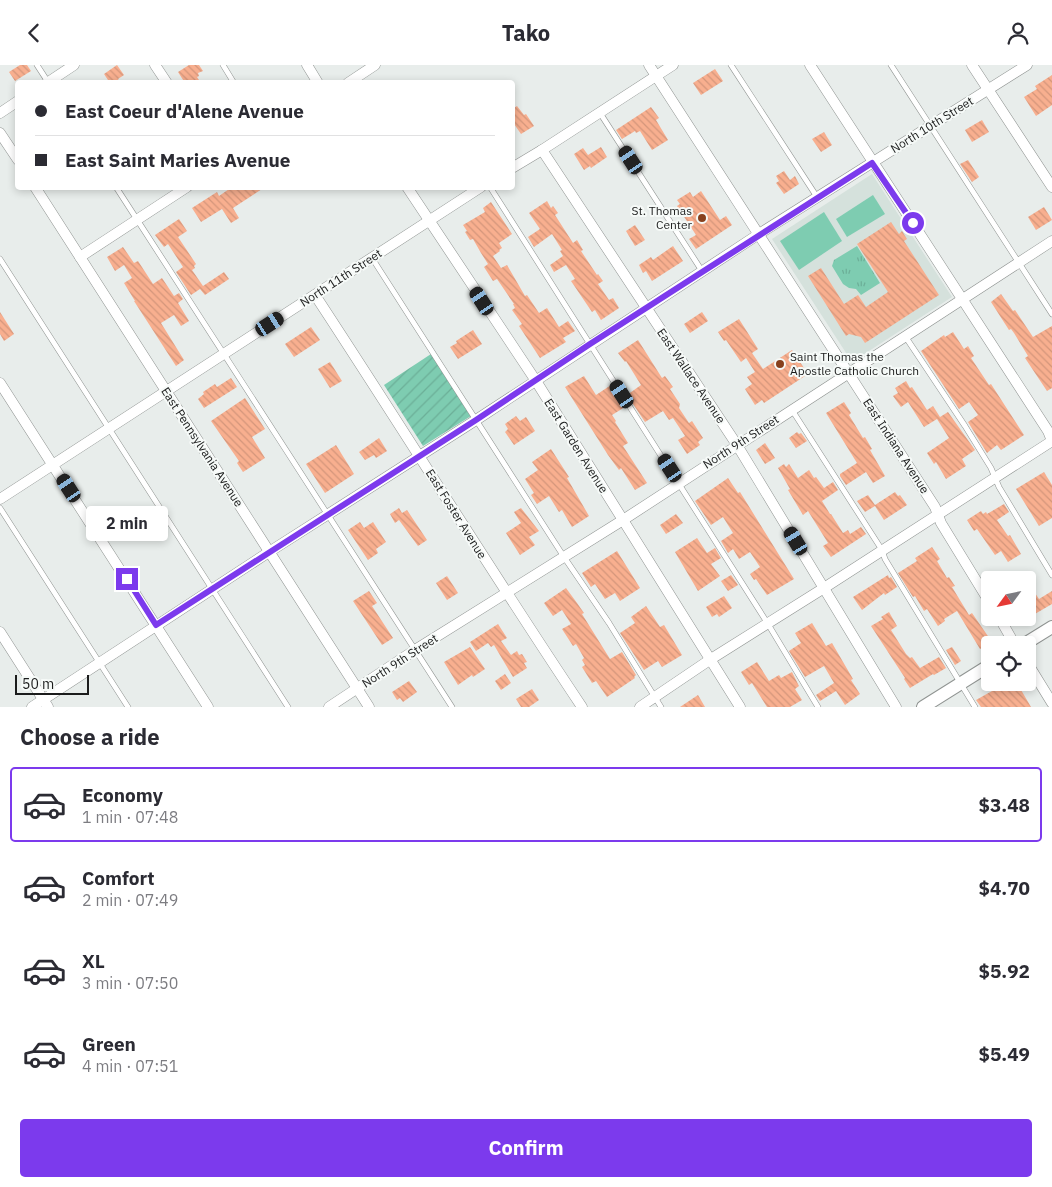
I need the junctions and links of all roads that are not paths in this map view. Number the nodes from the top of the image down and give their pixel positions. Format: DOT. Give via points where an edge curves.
graph roads {
  1 [pos="37,65"];
  2 [pos="74,65"];
  3 [pos="155,65"];
  4 [pos="223,65"];
  5 [pos="306,65"];
  6 [pos="375,65"];
  7 [pos="649,65"];
  8 [pos="673,65"];
  9 [pos="731,65"];
  10 [pos="810,65"];
  11 [pos="892,65"];
  12 [pos="972,65"];
  13 [pos="1027,65"];
  14 [pos="656,76"];
  15 [pos="47,80"];
  16 [pos="51,80"];
  17 [pos="165,80"];
  18 [pos="232,80"];
  19 [pos="316,80"];
  20 [pos="352,80"];
  21 [pos="988,90"];
  22 [pos="15,103"];
  23 [pos="0,113"];
  24 [pos="600,113"];
  25 [pos="930,125"];
  26 [pos="0,133"];
  27 [pos="542,151"];
  28 [pos="15,156"];
  29 [pos="872,163"];
  30 [pos="515,166"];
  31 [pos="1052,187"];
  32 [pos="37,190"];
  33 [pos="118,190"];
  34 [pos="182,190"];
  35 [pos="409,190"];
  36 [pos="476,190"];
  37 [pos="492,190"];
  38 [pos="818,197"];
  39 [pos="137,220"];
  40 [pos="429,221"];
  41 [pos="759,234"];
  42 [pos="1052,241"];
  43 [pos="80,257"];
  44 [pos="372,258"];
  45 [pos="0,259"];
  46 [pos="1020,263"];
  47 [pos="702,271"];
  48 [pos="315,295"];
  49 [pos="963,299"];
  50 [pos="646,308"];
  51 [pos="1052,314"];
  52 [pos="905,336"];
  53 [pos="590,344"];
  54 [pos="224,354"];
  55 [pos="848,373"];
  56 [pos="536,381"];
  57 [pos="0,383"];
  58 [pos="166,391"];
  59 [pos="792,409"];
  60 [pos="476,420"];
  61 [pos="109,428"];
  62 [pos="1052,441"];
  63 [pos="738,445"];
  64 [pos="420,456"];
  65 [pos="53,464"];
  66 [pos="995,477"];
  67 [pos="679,483"];
  68 [pos="0,499"];
  69 [pos="0,508"];
  70 [pos="328,514"];
  71 [pos="938,515"];
  72 [pos="622,520"];
  73 [pos="882,550"];
  74 [pos="269,552"];
  75 [pos="564,557"];
  76 [pos="1052,575"];
  77 [pos="824,588"];
  78 [pos="981,588"];
  79 [pos="212,589"];
  80 [pos="506,593"];
  81 [pos="768,624"];
  82 [pos="156,625"];
  83 [pos="1052,627"];
  84 [pos="0,632"];
  85 [pos="1036,637"];
  86 [pos="415,650"];
  87 [pos="711,659"];
  88 [pos="100,662"];
  89 [pos="981,671"];
  90 [pos="1036,677"];
  91 [pos="961,683"];
  92 [pos="357,689"];
  93 [pos="654,697"];
  94 [pos="46,703"];
  95 [pos="1052,703"];
  96 [pos="32,707"];
  97 [pos="128,707"];
  98 [pos="208,707"];
  99 [pos="288,707"];
  100 [pos="329,707"];
  101 [pos="369,707"];
  102 [pos="452,707"];
  103 [pos="582,707"];
  104 [pos="640,707"];
  105 [pos="660,707"];
  106 [pos="740,707"];
  107 [pos="818,707"];
  108 [pos="896,707"];
  109 [pos="923,707"];
  110 [pos="975,707"];
  1 -- 15 [label="lane"];
  2 -- 16 [label="street"];
  3 -- 17 [label="street"];
  4 -- 18 [label="lane"];
  5 -- 19 [label="street"];
  6 -- 20 [label="street"];
  7 -- 14 [label="street, East Indiana Avenue"];
  8 -- 14 [label="street"];
  9 -- 38 [label="lane"];
  10 -- 29 [label="street"];
  11 -- 25 [label="lane"];
  12 -- 21 [label="street"];
  13 -- 21 [label="street, North 10th Street"];
  14 -- 24 [label="street"];
  14 -- 41 [label="street, East Indiana Avenue"];
  21 -- 25 [label="street, North 10th Street"];
  21 -- 31 [label="street"];
  22 -- 23 [label="street"];
  24 -- 27 [label="street"];
  24 -- 47 [label="lane"];
  25 -- 29 [label="street, North 10th Street"];
  25 -- 46 [label="lane"];
  26 -- 28 [label="street"];
  27 -- 30 [label="street"];
  27 -- 50 [label="street, East Wallace Avenue"];
  29 -- 38 [label="street, North 10th Street"];
  29 -- 49 [label="street"];
  32 -- 43 [label="street, East Pennsylvania Avenue"];
  33 -- 39 [label="lane"];
  34 -- 39 [label="street"];
  35 -- 40 [label="street, East Garden Avenue"];
  36 -- 40 [label="street, North 11th Street"];
  37 -- 53 [label="lane"];
  38 -- 41 [label="street, North 10th Street"];
  39 -- 43 [label="street"];
  39 -- 54 [label="lane"];
  40 -- 44 [label="street, North 11th Street"];
  40 -- 56 [label="street, East Garden Avenue"];
  41 -- 47 [label="street, North 10th Street"];
  41 -- 55 [label="street, East Indiana Avenue"];
  42 -- 46 [label="street, North 9th Street"];
  43 -- 58 [label="street, East Pennsylvania Avenue"];
  44 -- 48 [label="street, North 11th Street"];
  44 -- 60 [label="lane"];
  45 -- 61 [label="lane"];
  46 -- 49 [label="street, North 9th Street"];
  46 -- 51 [label="lane"];
  47 -- 50 [label="street, North 10th Street"];
  48 -- 54 [label="street, North 11th Street"];
  48 -- 64 [label="street, East Foster Avenue"];
  49 -- 52 [label="street, North 9th Street"];
  49 -- 62 [label="street"];
  50 -- 53 [label="street, North 10th Street"];
  50 -- 63 [label="street, East Wallace Avenue"];
  52 -- 55 [label="street, North 9th Street"];
  52 -- 66 [label="lane"];
  53 -- 56 [label="street, North 10th Street"];
  53 -- 67 [label="lane"];
  54 -- 58 [label="street, North 11th Street"];
  54 -- 70 [label="lane"];
  55 -- 59 [label="street, North 9th Street"];
  55 -- 71 [label="street, East Indiana Avenue"];
  56 -- 60 [label="street, North 10th Street"];
  56 -- 72 [label="street, East Garden Avenue"];
  57 -- 65 [label="street"];
  58 -- 61 [label="street, North 11th Street"];
  58 -- 74 [label="street, East Pennsylvania Avenue"];
  59 -- 63 [label="street, North 9th Street"];
  59 -- 73 [label="lane"];
  60 -- 64 [label="street, North 10th Street"];
  60 -- 75 [label="lane"];
  61 -- 65 [label="street, North 11th Street"];
  61 -- 79 [label="lane"];
  62 -- 66 [label="street"];
  63 -- 67 [label="street, North 9th Street"];
  63 -- 77 [label="street, East Wallace Avenue"];
  64 -- 70 [label="street, North 10th Street"];
  64 -- 80 [label="street, East Foster Avenue"];
  65 -- 68 [label="street, North 11th Street"];
  65 -- 82 [label="street"];
  66 -- 71 [label="street"];
  66 -- 76 [label="lane"];
  67 -- 72 [label="street, North 9th Street"];
  67 -- 81 [label="lane"];
  69 -- 88 [label="lane"];
  70 -- 74 [label="street, North 10th Street"];
  70 -- 86 [label="lane"];
  71 -- 73 [label="street"];
  71 -- 78 [label="street, East Indiana Avenue"];
  72 -- 75 [label="street, North 9th Street"];
  72 -- 87 [label="street, East Garden Avenue"];
  73 -- 77 [label="street"];
  73 -- 91 [label="lane"];
  74 -- 79 [label="street, North 10th Street"];
  74 -- 92 [label="street, East Pennsylvania Avenue"];
  75 -- 80 [label="street, North 9th Street"];
  75 -- 93 [label="lane"];
  77 -- 81 [label="street"];
  77 -- 108 [label="street, East Wallace Avenue"];
  79 -- 82 [label="street, North 10th Street"];
  79 -- 99 [label="lane"];
  80 -- 86 [label="street, North 9th Street"];
  80 -- 103 [label="street, East Foster Avenue"];
  81 -- 87 [label="street"];
  81 -- 107 [label="lane"];
  82 -- 88 [label="street, North 10th Street"];
  82 -- 98 [label="street"];
  83 -- 85 [label="street"];
  84 -- 94 [label="street"];
  86 -- 92 [label="street, North 9th Street"];
  86 -- 102 [label="lane"];
  87 -- 93 [label="street"];
  87 -- 106 [label="street, East Garden Avenue"];
  88 -- 94 [label="street, North 10th Street"];
  88 -- 97 [label="lane"];
  89 -- 91 [label="street"];
  90 -- 95 [label="street"];
  91 -- 109 [label="street"];
  91 -- 110 [label="lane"];
  92 -- 100 [label="street, North 9th Street"];
  92 -- 101 [label="street, East Pennsylvania Avenue"];
  93 -- 104 [label="street"];
  93 -- 105 [label="lane"];
  94 -- 96 [label="street, North 10th Street"];
}
